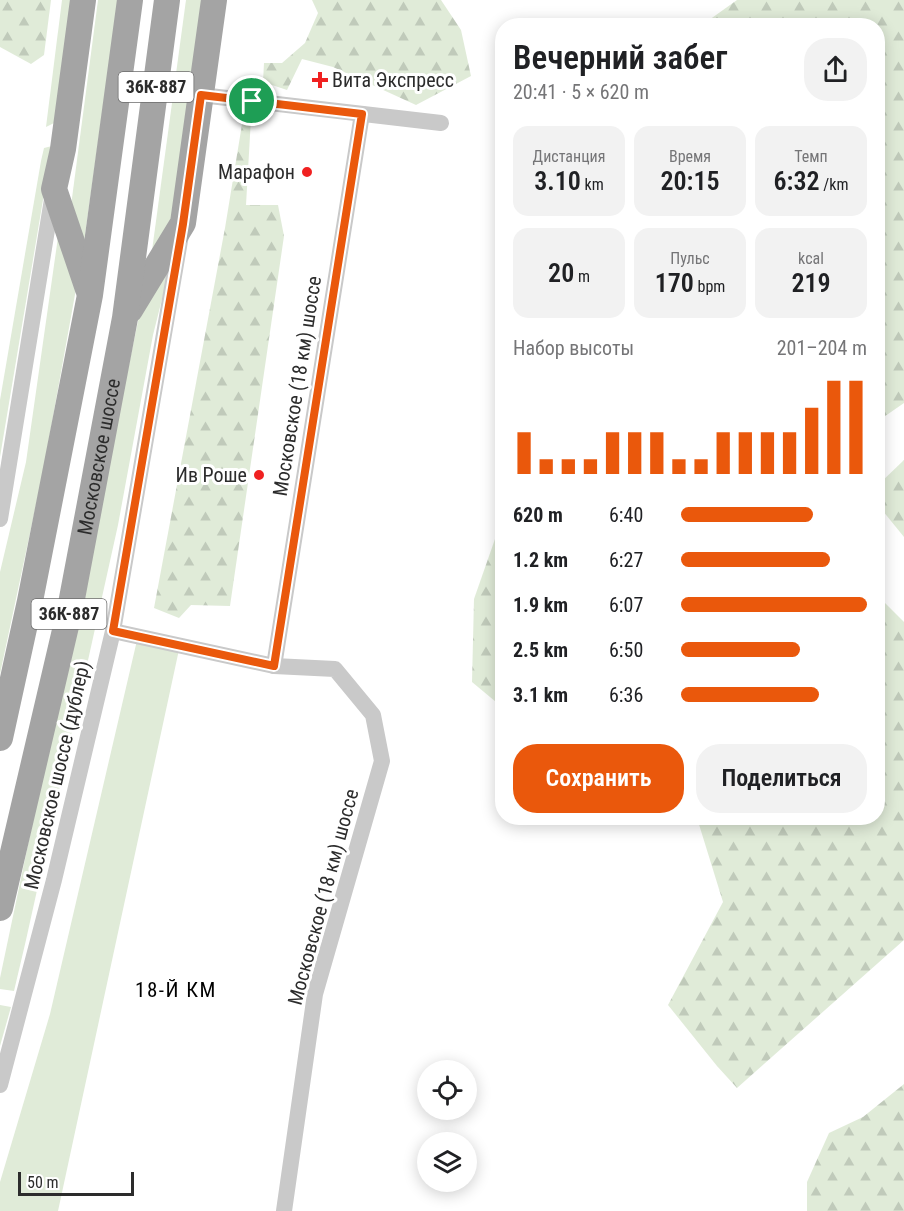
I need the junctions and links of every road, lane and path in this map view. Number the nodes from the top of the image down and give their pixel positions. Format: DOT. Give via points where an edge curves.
graph roads {
  1 [pos="82,0"];
  2 [pos="130,0"];
  3 [pos="167,0"];
  4 [pos="214,0"];
  5 [pos="201,95"];
  6 [pos="362,114"];
  7 [pos="441,123"];
  8 [pos="54,189"];
  9 [pos="183,224"];
  10 [pos="90,295"];
  11 [pos="125,318"];
  12 [pos="0,519"];
  13 [pos="113,631"];
  14 [pos="274,666"];
  15 [pos="0,738"];
  16 [pos="0,908"];
  17 [pos="0,1085"];
  18 [pos="284,1211"];
  1 -- 8 [label="main road" via="63,149"];
  2 -- 10 [label="main road, Московское шоссе / 36К-887"];
  3 -- 11 [label="main road, Московское шоссе / 36К-887"];
  4 -- 5 [label="main road"];
  5 -- 6 [label="street"];
  5 -- 9 [label="main road"];
  6 -- 7 [label="street"];
  6 -- 14 [label="street, Московское (18 км) шоссе"];
  8 -- 10 [label="main road"];
  8 -- 12 [label="street"];
  9 -- 11 [label="main road"];
  9 -- 13 [label="street, Московское шоссе (дублер)"];
  10 -- 15 [label="main road, Московское шоссе / 36К-887"];
  11 -- 16 [label="main road, Московское шоссе / 36К-887" via="70,609"];
  13 -- 14 [label="street, Московское (18 км) шоссе"];
  13 -- 17 [label="street, Московское шоссе (дублер)"];
  14 -- 18 [label="street, Московское (18 км) шоссе" via="335,669 373,716 382,760 315,994"];
}
